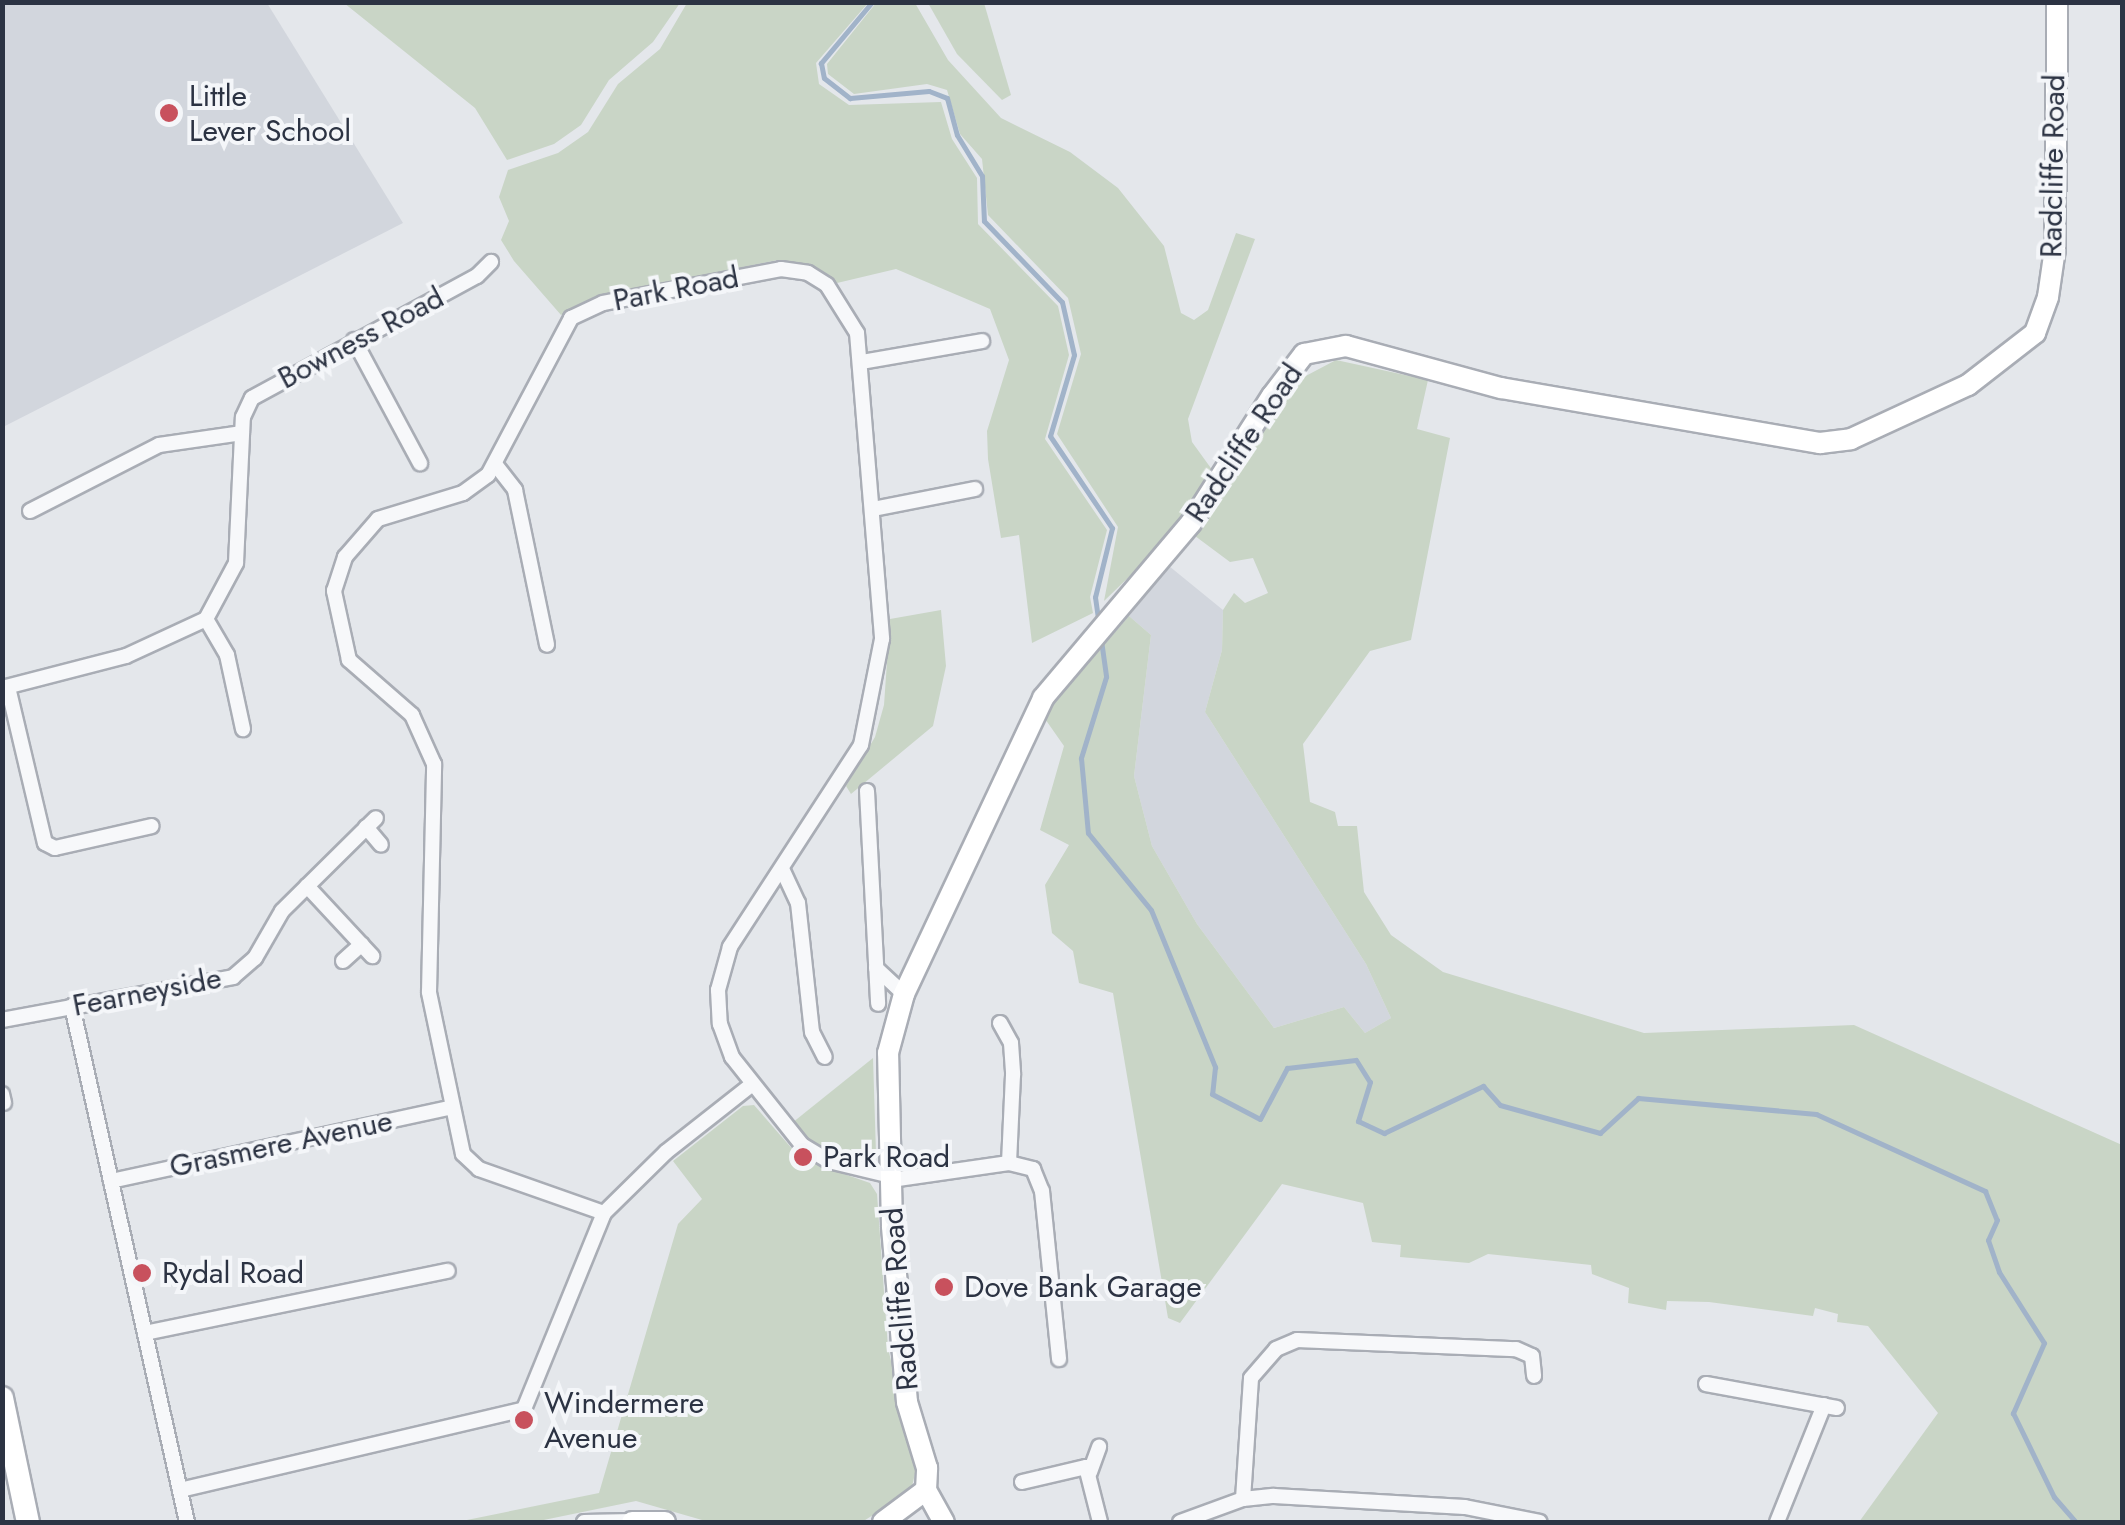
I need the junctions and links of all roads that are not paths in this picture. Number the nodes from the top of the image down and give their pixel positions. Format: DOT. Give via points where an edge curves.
graph roads {
  1 [pos="2058,2"];
  2 [pos="491,262"];
  3 [pos="951,328"];
  4 [pos="354,340"];
  5 [pos="982,341"];
  6 [pos="954,345"];
  7 [pos="862,362"];
  8 [pos="242,433"];
  9 [pos="420,463"];
  10 [pos="495,464"];
  11 [pos="975,490"];
  12 [pos="873,509"];
  13 [pos="30,511"];
  14 [pos="206,619"];
  15 [pos="546,645"];
  16 [pos="6,687"];
  17 [pos="242,729"];
  18 [pos="866,790"];
  19 [pos="152,826"];
  20 [pos="381,845"];
  21 [pos="783,871"];
  22 [pos="307,886"];
  23 [pos="343,960"];
  24 [pos="876,968"];
  25 [pos="904,994"];
  26 [pos="878,1004"];
  27 [pos="72,1006"];
  28 [pos="2,1020"];
  29 [pos="1000,1023"];
  30 [pos="825,1057"];
  31 [pos="751,1085"];
  32 [pos="452,1107"];
  33 [pos="1009,1163"];
  34 [pos="891,1178"];
  35 [pos="111,1181"];
  36 [pos="604,1213"];
  37 [pos="448,1271"];
  38 [pos="145,1333"];
  39 [pos="1059,1359"];
  40 [pos="1534,1376"];
  41 [pos="1704,1403"];
  42 [pos="3,1405"];
  43 [pos="1100,1447"];
  44 [pos="1090,1472"];
  45 [pos="1022,1482"];
  46 [pos="180,1490"];
  47 [pos="926,1490"];
  48 [pos="1243,1499"];
  49 [pos="28,1522"];
  50 [pos="187,1522"];
  51 [pos="584,1522"];
  52 [pos="633,1522"];
  53 [pos="665,1522"];
  54 [pos="883,1522"];
  55 [pos="944,1522"];
  56 [pos="1100,1522"];
  57 [pos="1180,1522"];
  58 [pos="1540,1522"];
  59 [pos="1777,1522"];
  1 -- 25 [label="main road, Radcliffe Road" via="2055,249 2048,296 2034,333 1999,366 1852,439 1820,444 1501,388 1324,346 1294,368 1191,523 1043,698"];
  2 -- 4 [label="street, Bowness Road" via="478,276"];
  3 -- 6 [label="street"];
  4 -- 8 [label="street, Bowness Road" via="252,398"];
  4 -- 9 [label="street" via="409,424"];
  5 -- 6 [label="street"];
  6 -- 7 [label="street"];
  7 -- 10 [label="street, Park Road" via="851,318 834,292 808,272 767,271 602,302 563,326"];
  7 -- 12 [label="street, Park Road"];
  8 -- 13 [label="street" via="159,446"];
  8 -- 14 [label="street, Bowness Road" via="236,563"];
  10 -- 15 [label="street" via="515,490"];
  10 -- 32 [label="street, Park Road" via="463,493 393,511 366,528 345,557 334,591 349,660 412,715 434,764 430,992"];
  11 -- 12 [label="street" via="953,502"];
  12 -- 21 [label="street, Park Road" via="882,634 875,697 847,773"];
  14 -- 16 [label="street" via="126,656"];
  14 -- 17 [label="street" via="227,655"];
  16 -- 19 [label="street" via="45,843 55,848"];
  18 -- 24 [label="street"];
  20 -- 22 [label="street, Fearneyside" via="371,822"];
  21 -- 30 [label="street" via="798,903 812,1032"];
  21 -- 31 [label="street, Park Road" via="730,947 720,977 720,1024"];
  22 -- 23 [label="street" via="367,950"];
  22 -- 27 [label="street, Fearneyside" via="234,976"];
  24 -- 25 [label="street"];
  24 -- 26 [label="street"];
  25 -- 34 [label="main road, Radcliffe Road" via="888,1053"];
  27 -- 28 [label="street, Fearneyside"];
  27 -- 35 [label="street"];
  29 -- 33 [label="street" via="1013,1075"];
  31 -- 34 [label="street, Park Road" via="810,1151"];
  31 -- 36 [label="street" via="666,1152"];
  32 -- 35 [label="street, Grasmere Avenue"];
  32 -- 36 [label="street, Park Road" via="463,1154 479,1170"];
  33 -- 34 [label="street"];
  33 -- 39 [label="street" via="1040,1178"];
  34 -- 47 [label="main road, Radcliffe Road" via="899,1337"];
  35 -- 38 [label="street"];
  36 -- 46 [label="street" via="524,1410"];
  37 -- 38 [label="street"];
  38 -- 46 [label="street"];
  40 -- 48 [label="street" via="1532,1356 1516,1349 1297,1340 1276,1349 1252,1378"];
  41 -- 59 [label="street" via="1707,1384 1831,1406"];
  42 -- 49 [label="main road"];
  43 -- 44 [label="street"];
  44 -- 45 [label="street" via="1083,1467"];
  44 -- 56 [label="street"];
  46 -- 50 [label="street"];
  47 -- 54 [label="main road"];
  47 -- 55 [label="main road, Radcliffe Road"];
  48 -- 57 [label="street"];
  48 -- 58 [label="street" via="1453,1506"];
  51 -- 52 [label="street"];
  52 -- 53 [label="main road"];
}
